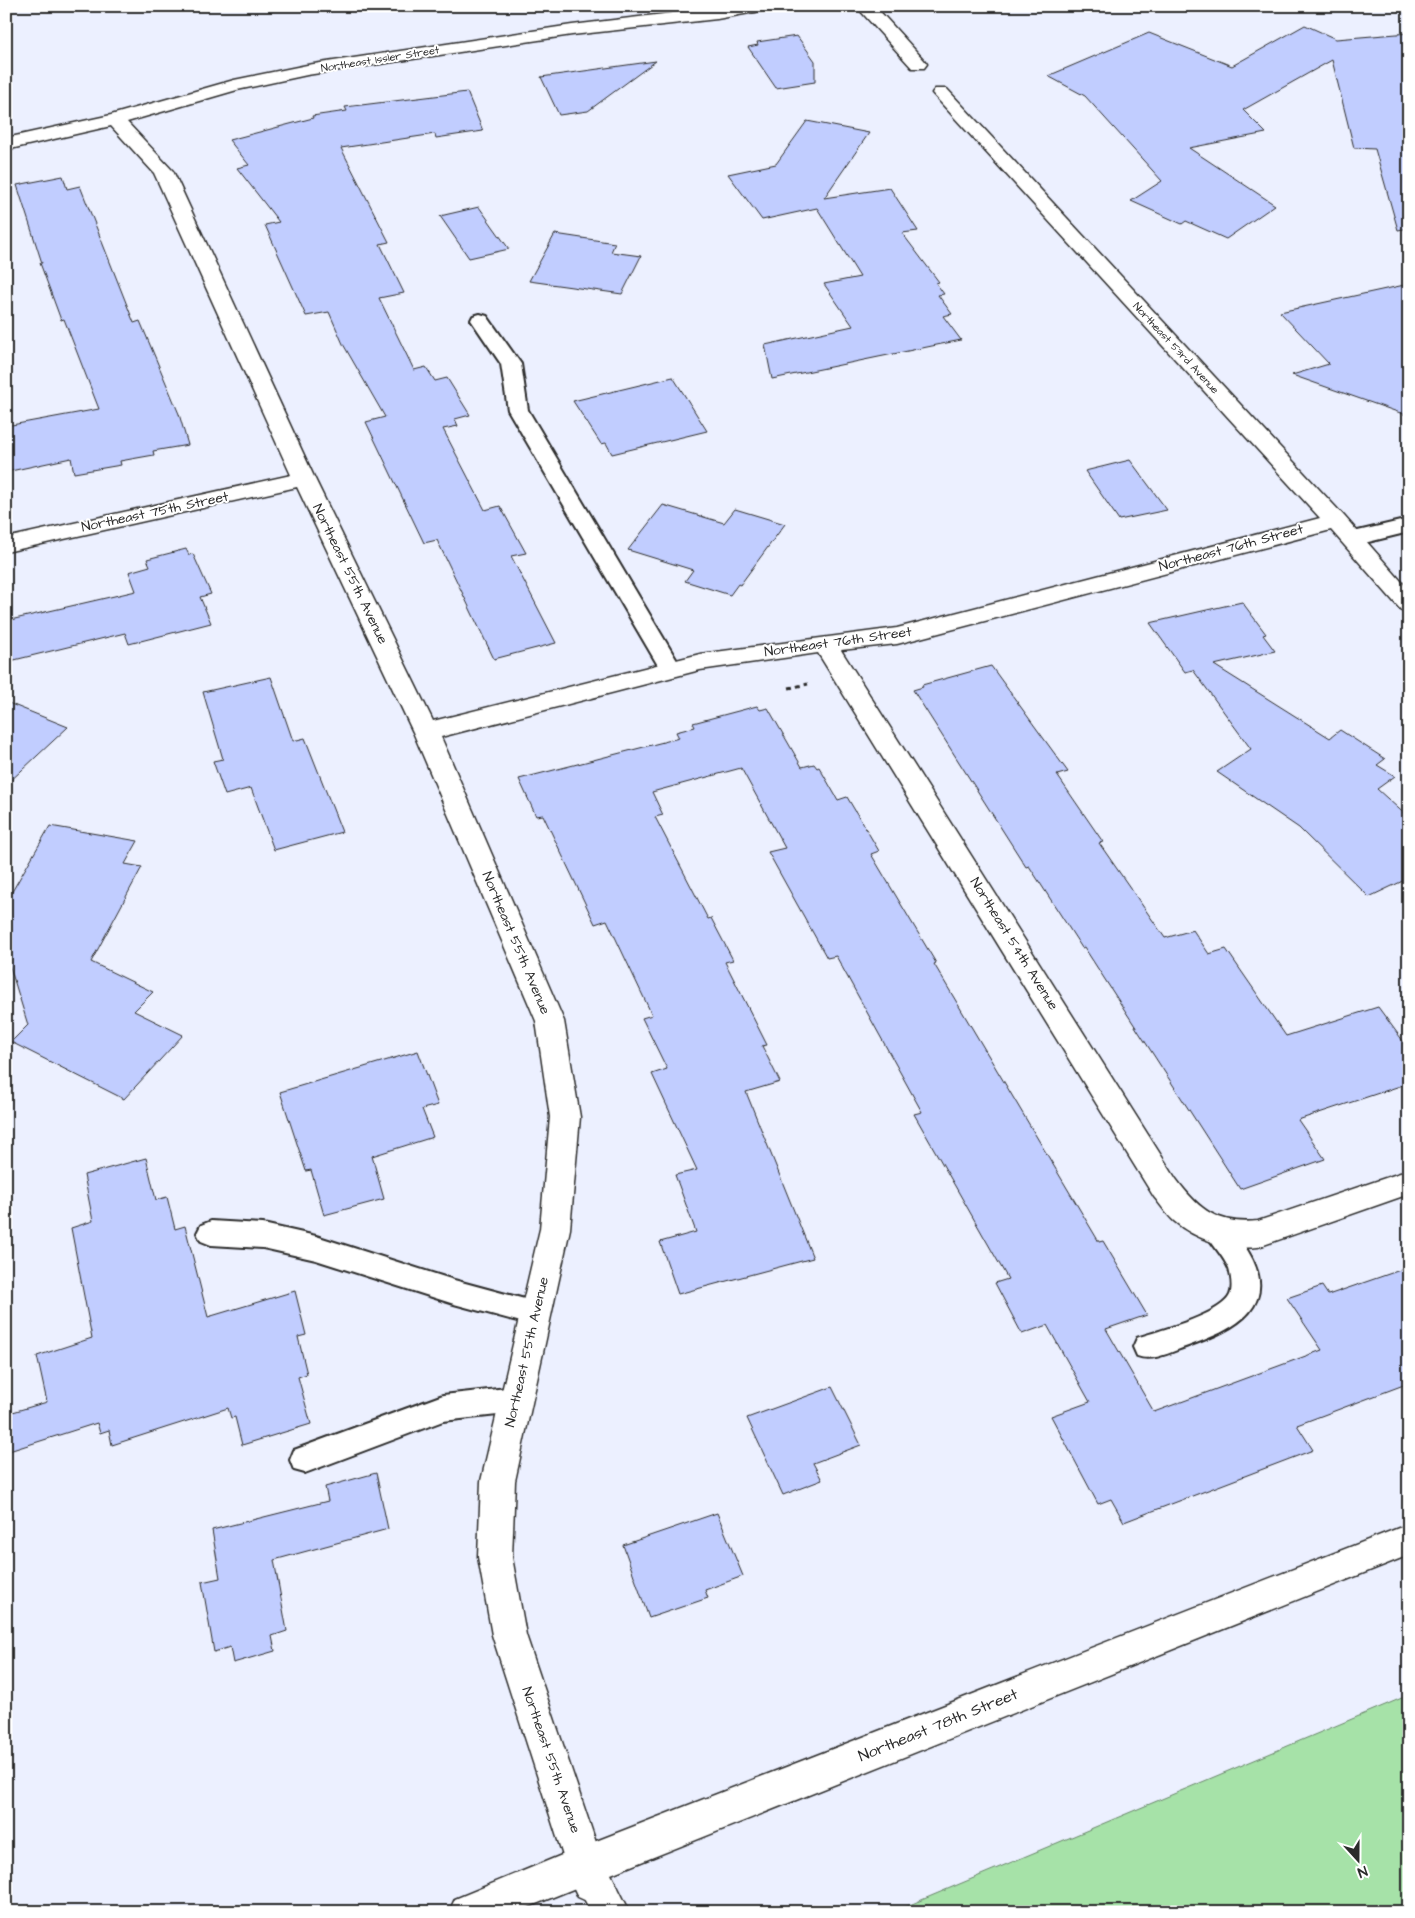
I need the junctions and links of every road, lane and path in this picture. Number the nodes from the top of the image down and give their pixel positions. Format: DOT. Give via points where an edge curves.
graph roads {
  1 [pos="761,6"];
  2 [pos="865,6"];
  3 [pos="918,64"];
  4 [pos="941,93"];
  5 [pos="115,120"];
  6 [pos="6,144"];
  7 [pos="480,320"];
  8 [pos="304,479"];
  9 [pos="1336,521"];
  10 [pos="1409,526"];
  11 [pos="1352,539"];
  12 [pos="6,545"];
  13 [pos="1409,604"];
  14 [pos="825,644"];
  15 [pos="671,669"];
  16 [pos="426,732"];
  17 [pos="1409,1182"];
  18 [pos="1218,1230"];
  19 [pos="211,1233"];
  20 [pos="536,1314"];
  21 [pos="1147,1348"];
  22 [pos="516,1400"];
  23 [pos="305,1460"];
  24 [pos="1409,1538"];
  25 [pos="586,1864"];
  26 [pos="468,1912"];
  27 [pos="597,1912"];
  28 [pos="611,1912"];
  1 -- 5 [label="street, Northeast Issler Street" via="572,30 308,70 234,84"];
  2 -- 3 [label="street"];
  4 -- 9 [label="street, Northeast 53rd Avenue"];
  5 -- 6 [label="street, Northeast Issler Street"];
  5 -- 8 [label="street, Northeast 55th Avenue" via="163,171"];
  7 -- 15 [label="lane" via="511,364 518,410"];
  8 -- 12 [label="street, Northeast 75th Street"];
  8 -- 16 [label="street, Northeast 55th Avenue"];
  9 -- 11 [label="street, Northeast 53rd Avenue"];
  9 -- 14 [label="street, Northeast 76th Street" via="897,636"];
  10 -- 11 [label="lane"];
  11 -- 13 [label="street, Northeast 53rd Avenue"];
  14 -- 15 [label="street, Northeast 76th Street"];
  14 -- 18 [label="street, Northeast 54th Avenue" via="1165,1188 1187,1215"];
  15 -- 16 [label="street, Northeast 76th Street"];
  16 -- 20 [label="street, Northeast 55th Avenue" via="550,1020 565,1118 555,1229"];
  17 -- 18 [label="street, Northeast 54th Avenue" via="1258,1234 1244,1236"];
  18 -- 21 [label="lane" via="1244,1273 1242,1303 1212,1323"];
  19 -- 20 [label="lane" via="263,1236 316,1248"];
  20 -- 22 [label="street, Northeast 55th Avenue"];
  22 -- 23 [label="lane" via="444,1408"];
  22 -- 25 [label="street, Northeast 55th Avenue" via="498,1481 494,1557 509,1634"];
  24 -- 25 [label="street, Northeast 78th Street"];
  25 -- 26 [label="street, Northeast 78th Street"];
  25 -- 27 [label="street, Northeast 55th Avenue"];
  25 -- 28 [label="street, Northeast 55th Avenue"];
}
